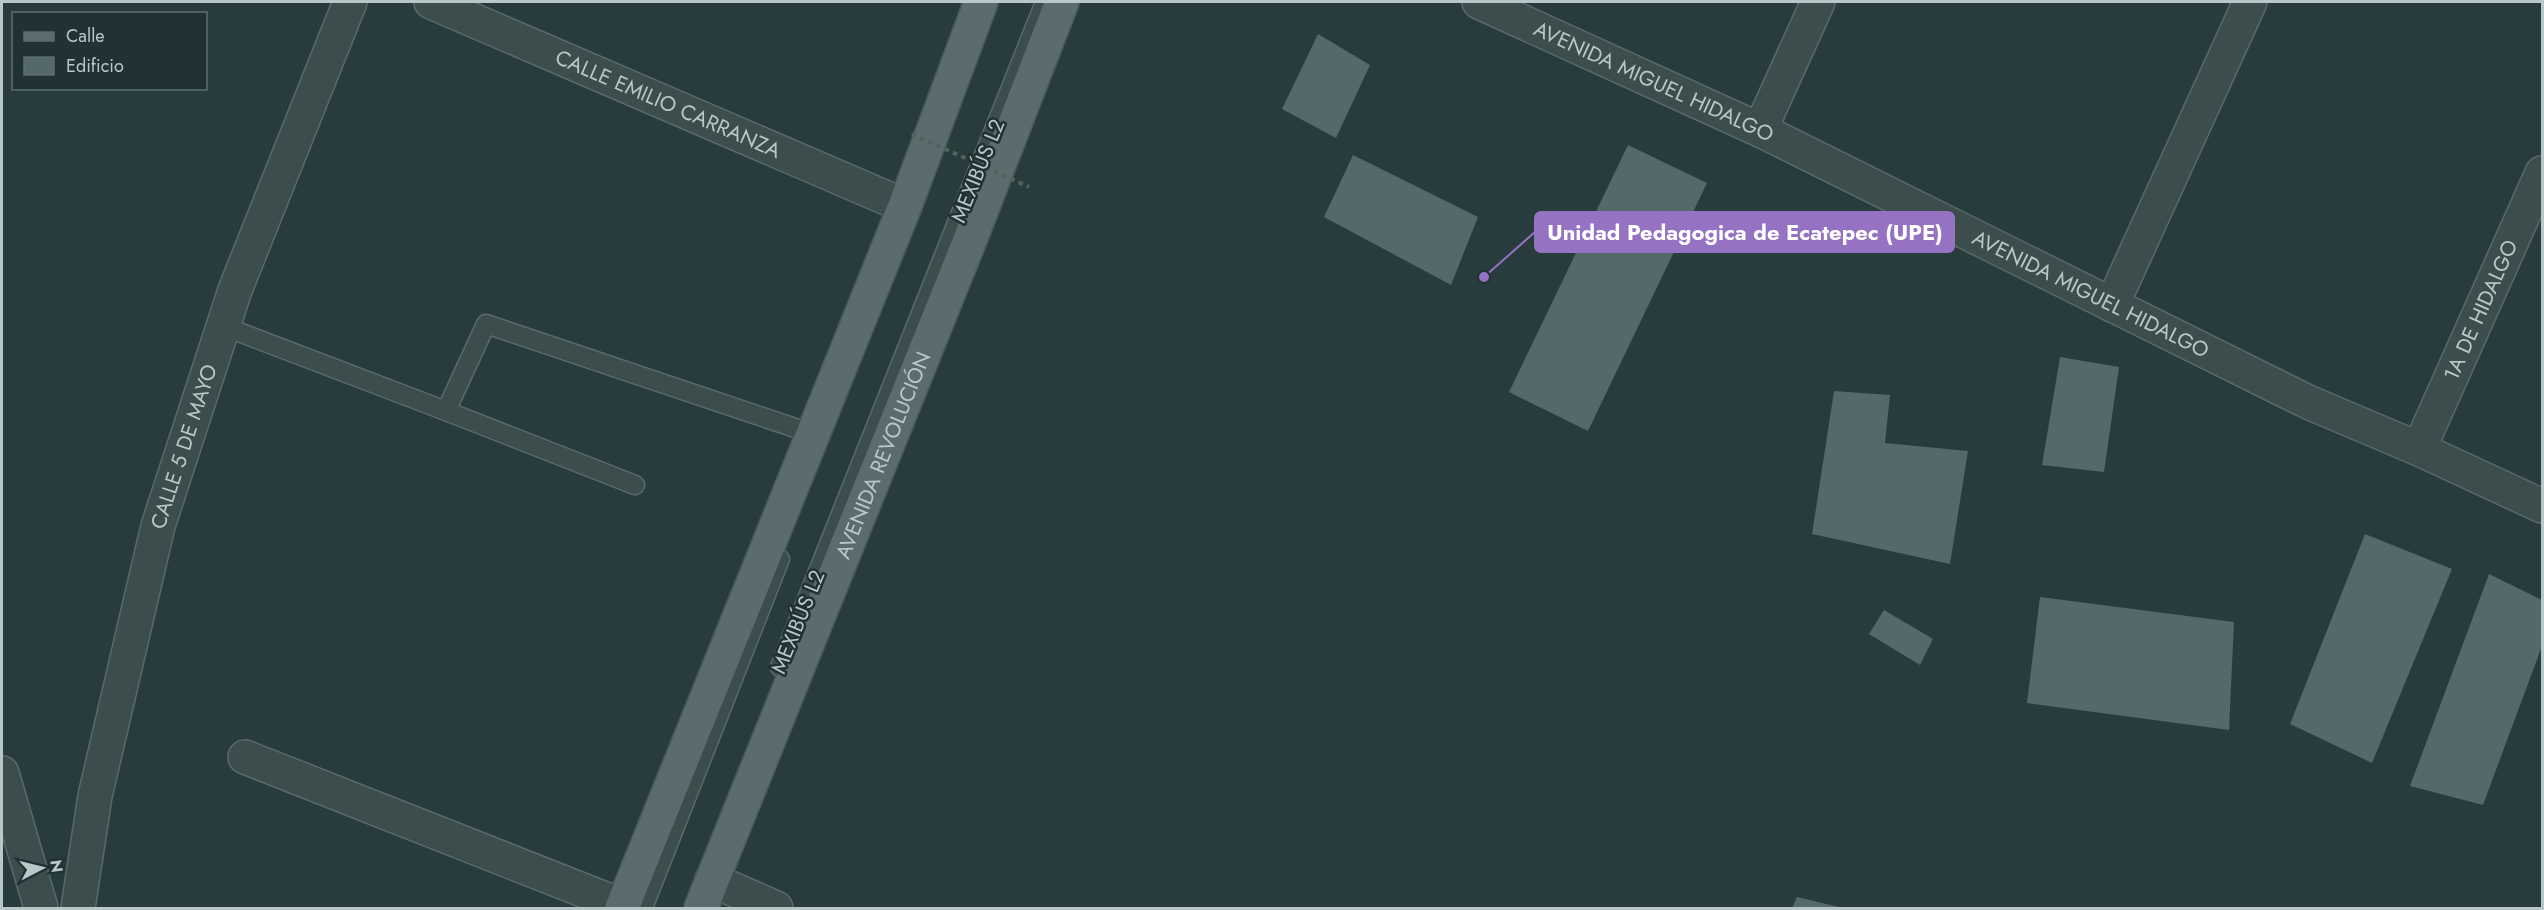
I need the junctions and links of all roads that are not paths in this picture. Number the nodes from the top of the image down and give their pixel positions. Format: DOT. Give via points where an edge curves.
graph roads {
  1 [pos="350,2"];
  2 [pos="431,2"];
  3 [pos="981,2"];
  4 [pos="999,2"];
  5 [pos="1045,2"];
  6 [pos="1062,2"];
  7 [pos="1479,2"];
  8 [pos="1818,2"];
  9 [pos="2250,2"];
  10 [pos="1760,130"];
  11 [pos="2542,173"];
  12 [pos="905,206"];
  13 [pos="2112,305"];
  14 [pos="223,326"];
  15 [pos="446,411"];
  16 [pos="813,434"];
  17 [pos="2419,449"];
  18 [pos="635,485"];
  19 [pos="2542,506"];
  20 [pos="245,757"];
  21 [pos="2,773"];
  22 [pos="706,894"];
  23 [pos="630,908"];
  24 [pos="41,909"];
  25 [pos="78,909"];
  26 [pos="684,909"];
  27 [pos="776,909"];
  1 -- 14 [label="street, CALLE 5 DE MAYO"];
  2 -- 12 [label="street, CALLE EMILIO CARRANZA"];
  3 -- 12 [label="main road"];
  4 -- 23 [label="lane, MEXIBÚS L2"];
  5 -- 26 [label="lane, MEXIBÚS L2"];
  6 -- 22 [label="main road, AVENIDA REVOLUCIÓN"];
  7 -- 10 [label="street, AVENIDA MIGUEL HIDALGO"];
  8 -- 10 [label="street"];
  9 -- 13 [label="street"];
  10 -- 13 [label="street, AVENIDA MIGUEL HIDALGO"];
  11 -- 17 [label="street, 1A DE HIDALGO"];
  12 -- 16 [label="main road"];
  13 -- 17 [label="street, AVENIDA MIGUEL HIDALGO" via="2308,402"];
  14 -- 15 [label="lane"];
  14 -- 25 [label="street, CALLE 5 DE MAYO" via="158,526 94,796"];
  15 -- 16 [label="lane" via="486,324"];
  15 -- 18 [label="lane"];
  16 -- 23 [label="main road"];
  17 -- 19 [label="street, AVENIDA MIGUEL HIDALGO"];
  20 -- 23 [label="street"];
  21 -- 24 [label="street"];
  22 -- 27 [label="street"];
}
